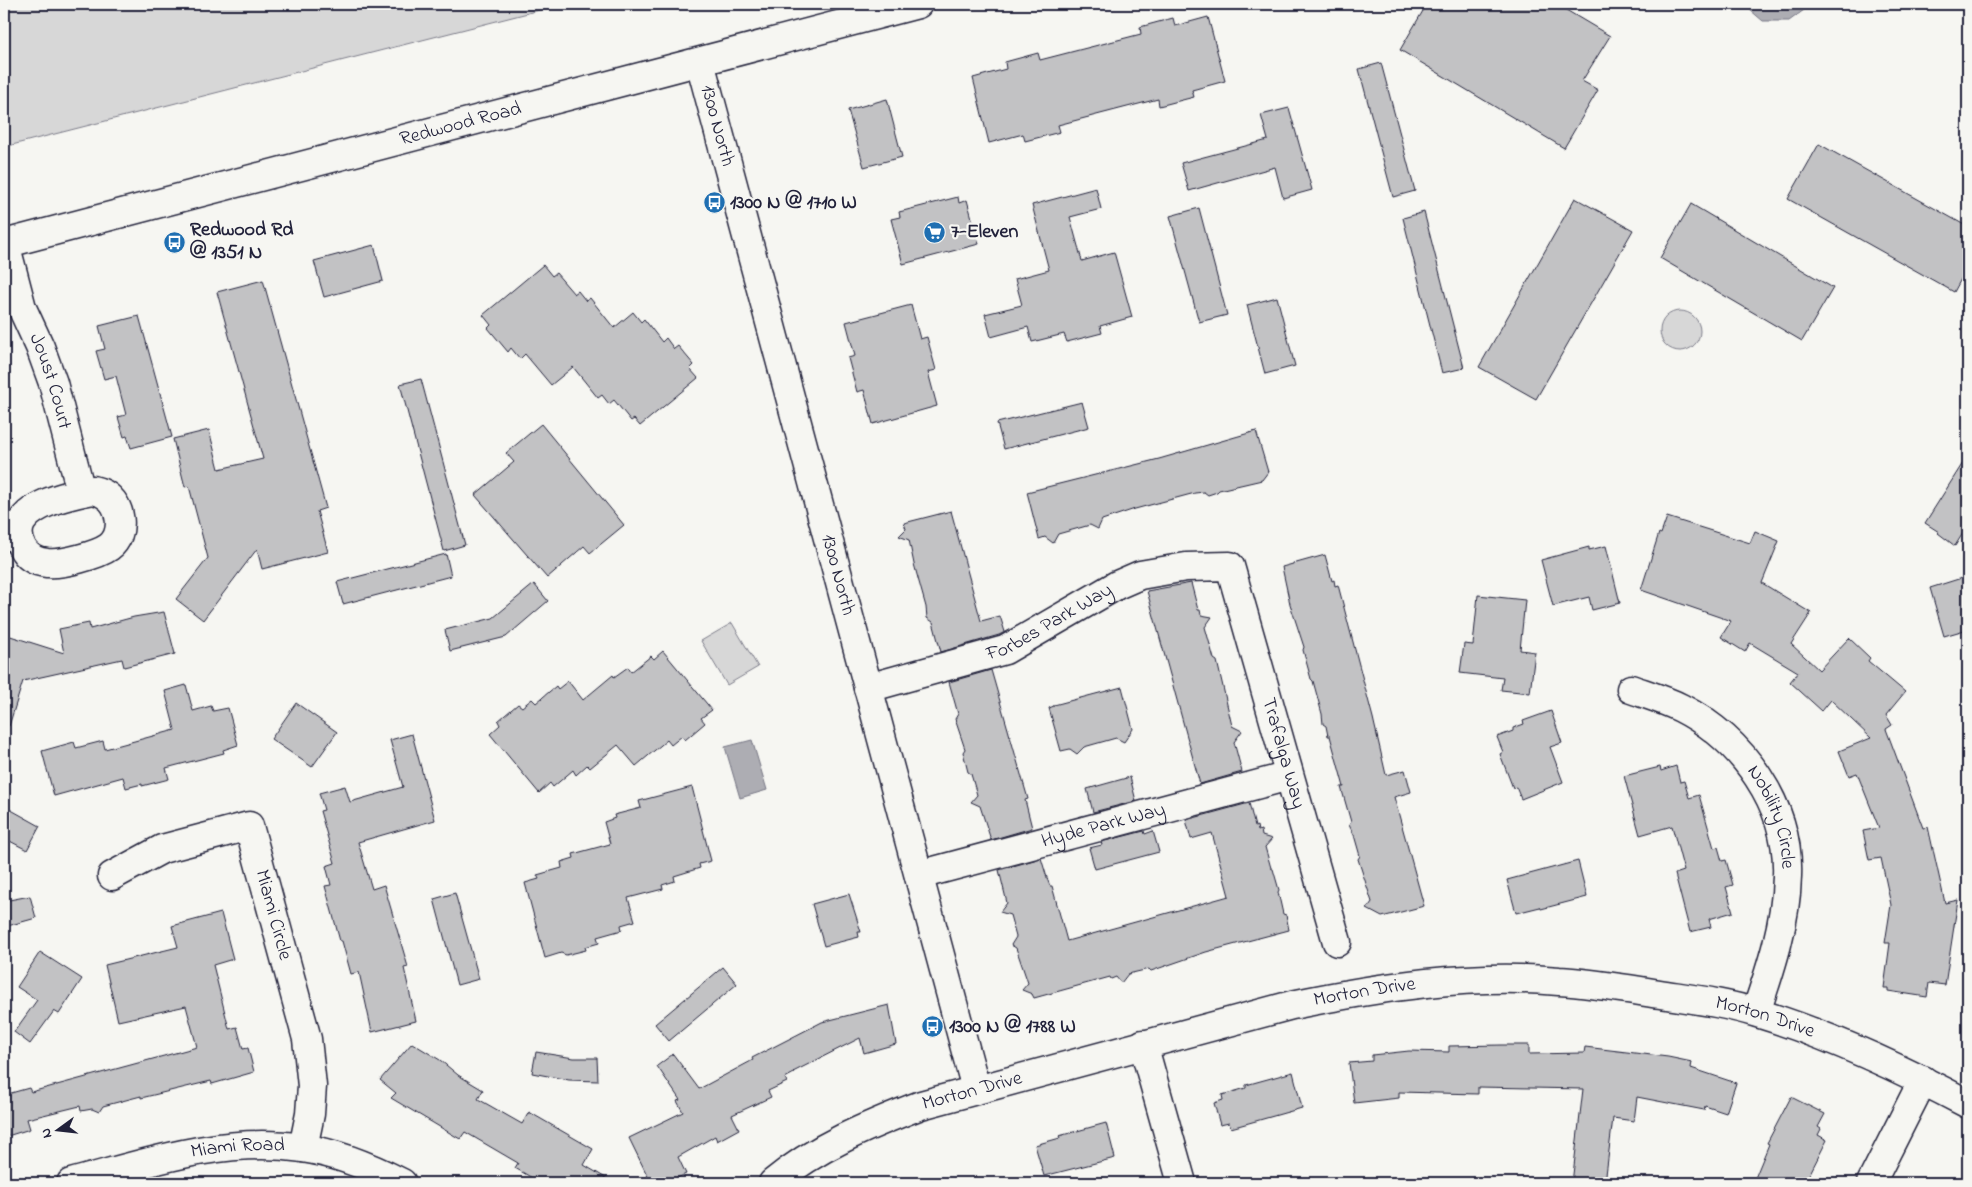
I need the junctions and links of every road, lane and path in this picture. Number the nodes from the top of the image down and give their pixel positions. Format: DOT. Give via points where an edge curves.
graph roads {
  1 [pos="918,4"];
  2 [pos="700,62"];
  3 [pos="4,244"];
  4 [pos="81,492"];
  5 [pos="1230,566"];
  6 [pos="868,688"];
  7 [pos="1631,688"];
  8 [pos="1289,776"];
  9 [pos="919,875"];
  10 [pos="112,876"];
  11 [pos="1336,942"];
  12 [pos="1756,1012"];
  13 [pos="1143,1044"];
  14 [pos="1923,1080"];
  15 [pos="976,1089"];
  16 [pos="1968,1104"];
  17 [pos="304,1148"];
  18 [pos="149,1173"];
  19 [pos="71,1183"];
  20 [pos="402,1183"];
  21 [pos="773,1183"];
  22 [pos="1182,1183"];
  23 [pos="1871,1183"];
  1 -- 2 [label="street, Redwood Road"];
  2 -- 3 [label="street, Redwood Road"];
  2 -- 6 [label="street, 1300 North"];
  3 -- 4 [label="street, Joust Court" via="22,308 53,382"];
  5 -- 6 [label="street, Forbes Park Way" via="1186,567 1140,575 1005,650"];
  5 -- 8 [label="street, Trafalga Way"];
  6 -- 9 [label="street, 1300 North"];
  7 -- 12 [label="street, Nobility Circle" via="1681,708 1707,724 1756,772 1773,803 1784,838 1788,874 1777,945"];
  8 -- 9 [label="street, Hyde Park Way"];
  8 -- 11 [label="street, Trafalga Way"];
  9 -- 15 [label="street, 1300 North"];
  10 -- 17 [label="street, Miami Circle" via="162,849 249,826 308,1047 312,1086"];
  12 -- 13 [label="street, Morton Drive" via="1558,981 1418,983 1292,1005"];
  12 -- 14 [label="street, Morton Drive" via="1841,1043"];
  13 -- 15 [label="street, Morton Drive"];
  13 -- 22 [label="street"];
  14 -- 16 [label="street, Morton Drive"];
  14 -- 23 [label="street"];
  15 -- 21 [label="street, Morton Drive" via="921,1105 866,1127 818,1152"];
  17 -- 18 [label="street, Miami Road" via="276,1145 198,1150"];
  17 -- 20 [label="street, Miami Road" via="354,1161"];
  18 -- 19 [label="street, Miami Road"];
}
